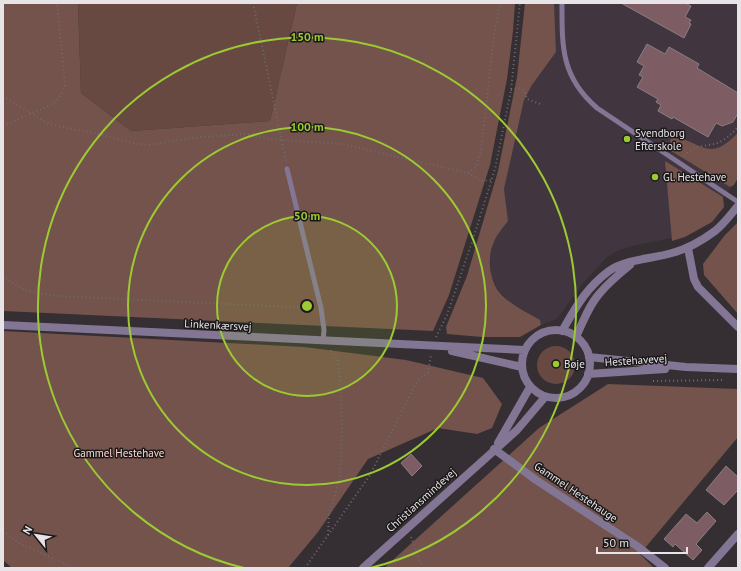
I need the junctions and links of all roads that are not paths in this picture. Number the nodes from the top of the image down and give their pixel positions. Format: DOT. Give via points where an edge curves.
graph roads {
  1 [pos="562,3"];
  2 [pos="287,168"];
  3 [pos="738,202"];
  4 [pos="738,206"];
  5 [pos="688,248"];
  6 [pos="636,260"];
  7 [pos="3,325"];
  8 [pos="738,326"];
  9 [pos="562,331"];
  10 [pos="576,337"];
  11 [pos="323,341"];
  12 [pos="432,346"];
  13 [pos="524,350"];
  14 [pos="589,357"];
  15 [pos="522,367"];
  16 [pos="686,367"];
  17 [pos="738,369"];
  18 [pos="588,374"];
  19 [pos="530,388"];
  20 [pos="545,397"];
  21 [pos="494,449"];
  22 [pos="738,534"];
  23 [pos="363,568"];
  24 [pos="665,568"];
  25 [pos="708,568"];
  1 -- 3 [label="lane" via="563,45 568,68 585,98"];
  2 -- 11 [label="lane" via="321,308"];
  4 -- 5 [label="street" via="716,231"];
  5 -- 6 [label="street"];
  5 -- 8 [label="street" via="698,287"];
  6 -- 9 [label="street" via="610,270 594,283 581,298"];
  6 -- 10 [label="street" via="599,294"];
  7 -- 11 [label="street, Linkenkærsvej"];
  9 -- 10 [label="street"];
  9 -- 13 [label="street" via="540,334"];
  10 -- 14 [label="street"];
  11 -- 12 [label="street, Linkenkærsvej"];
  12 -- 13 [label="street, Linkenkærsvej"];
  12 -- 15 [label="street, Linkenkærsvej"];
  13 -- 15 [label="street"];
  14 -- 16 [label="street, Hestehavevej"];
  14 -- 18 [label="street"];
  15 -- 19 [label="street"];
  16 -- 17 [label="street, Hestehavevej"];
  16 -- 18 [label="street, Hestehavevej"];
  18 -- 20 [label="street" via="583,385 566,397"];
  19 -- 20 [label="street"];
  19 -- 21 [label="street, Christiansmindevej"];
  20 -- 21 [label="street, Christiansmindevej" via="517,430"];
  21 -- 23 [label="street, Christiansmindevej"];
  21 -- 24 [label="street, Gammel Hestehauge" via="536,480 637,546"];
  22 -- 25 [label="street"];
}
